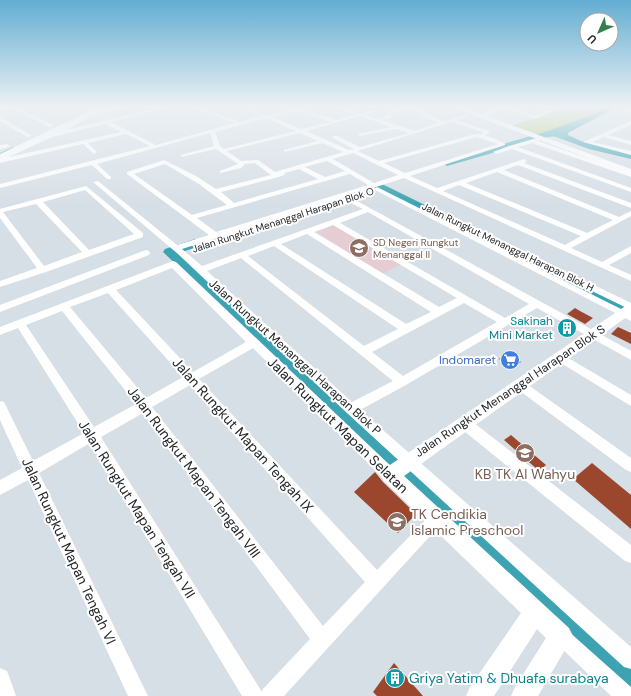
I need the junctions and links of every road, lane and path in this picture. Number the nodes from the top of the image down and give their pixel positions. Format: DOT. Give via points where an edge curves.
graph roads {
  1 [pos="20,139"];
  2 [pos="41,139"];
  3 [pos="49,139"];
  4 [pos="95,139"];
  5 [pos="142,139"];
  6 [pos="181,139"];
  7 [pos="216,139"];
  8 [pos="259,139"];
  9 [pos="320,139"];
  10 [pos="339,139"];
  11 [pos="392,139"];
  12 [pos="462,139"];
  13 [pos="490,139"];
  14 [pos="533,139"];
  15 [pos="536,139"];
  16 [pos="536,139"];
  17 [pos="592,139"];
  18 [pos="619,139"];
  19 [pos="323,141"];
  20 [pos="84,142"];
  21 [pos="631,143"];
  22 [pos="154,146"];
  23 [pos="507,146"];
  24 [pos="2,147"];
  25 [pos="58,148"];
  26 [pos="220,149"];
  27 [pos="631,149"];
  28 [pos="354,150"];
  29 [pos="286,151"];
  30 [pos="94,152"];
  31 [pos="624,152"];
  32 [pos="631,154"];
  33 [pos="183,156"];
  34 [pos="538,156"];
  35 [pos="0,158"];
  36 [pos="327,158"];
  37 [pos="0,162"];
  38 [pos="93,163"];
  39 [pos="379,163"];
  40 [pos="518,163"];
  41 [pos="242,164"];
  42 [pos="301,168"];
  43 [pos="498,170"];
  44 [pos="222,172"];
  45 [pos="350,172"];
  46 [pos="631,172"];
  47 [pos="275,175"];
  48 [pos="631,175"];
  49 [pos="407,176"];
  50 [pos="109,178"];
  51 [pos="323,180"];
  52 [pos="96,182"];
  53 [pos="460,183"];
  54 [pos="0,186"];
  55 [pos="379,187"];
  56 [pos="438,190"];
  57 [pos="631,190"];
  58 [pos="217,191"];
  59 [pos="348,198"];
  60 [pos="38,201"];
  61 [pos="232,205"];
  62 [pos="631,206"];
  63 [pos="368,210"];
  64 [pos="0,212"];
  65 [pos="631,213"];
  66 [pos="192,217"];
  67 [pos="618,219"];
  68 [pos="334,223"];
  69 [pos="309,232"];
  70 [pos="215,235"];
  71 [pos="588,236"];
  72 [pos="276,244"];
  73 [pos="565,248"];
  74 [pos="631,249"];
  75 [pos="178,250"];
  76 [pos="146,253"];
  77 [pos="88,254"];
  78 [pos="242,255"];
  79 [pos="604,265"];
  80 [pos="43,270"];
  81 [pos="200,270"];
  82 [pos="631,278"];
  83 [pos="0,284"];
  84 [pos="109,288"];
  85 [pos="464,299"];
  86 [pos="536,304"];
  87 [pos="64,306"];
  88 [pos="0,309"];
  89 [pos="439,312"];
  90 [pos="629,312"];
  91 [pos="504,322"];
  92 [pos="20,323"];
  93 [pos="406,329"];
  94 [pos="0,331"];
  95 [pos="592,334"];
  96 [pos="253,343"];
  97 [pos="364,351"];
  98 [pos="631,356"];
  99 [pos="560,357"];
  100 [pos="191,378"];
  101 [pos="402,382"];
  102 [pos="520,385"];
  103 [pos="631,401"];
  104 [pos="0,406"];
  105 [pos="144,406"];
  106 [pos="351,409"];
  107 [pos="464,423"];
  108 [pos="92,435"];
  109 [pos="631,466"];
  110 [pos="400,467"];
  111 [pos="30,470"];
  112 [pos="0,488"];
  113 [pos="436,518"];
  114 [pos="631,555"];
  115 [pos="377,582"];
  116 [pos="535,612"];
  117 [pos="561,636"];
  118 [pos="322,640"];
  119 [pos="631,660"];
  120 [pos="0,678"];
  121 [pos="6,696"];
  122 [pos="138,696"];
  123 [pos="253,696"];
  124 [pos="270,696"];
  125 [pos="479,696"];
  126 [pos="524,696"];
  127 [pos="626,696"];
  1 -- 24 [label="main road"];
  2 -- 35 [label="main road"];
  3 -- 25 [label="street"];
  4 -- 20 [label="street"];
  5 -- 22 [label="street"];
  6 -- 22 [label="street"];
  7 -- 26 [label="street"];
  8 -- 26 [label="street"];
  9 -- 19 [label="street"];
  10 -- 28 [label="street"];
  11 -- 28 [label="street"];
  12 -- 39 [label="street"];
  13 -- 23 [label="street"];
  14 -- 23 [label="street"];
  15 -- 46 [label="street"];
  16 -- 48 [label="street"];
  17 -- 31 [label="street" via="586,142"];
  18 -- 21 [label="street"];
  19 -- 28 [label="street"];
  19 -- 29 [label="street"];
  20 -- 25 [label="street"];
  20 -- 30 [label="street"];
  22 -- 38 [label="street"];
  23 -- 34 [label="street"];
  23 -- 49 [label="street"];
  23 -- 49 [label="street"];
  25 -- 37 [label="street"];
  26 -- 33 [label="street"];
  26 -- 41 [label="street"];
  27 -- 31 [label="street"];
  28 -- 36 [label="street"];
  28 -- 39 [label="street, Jalan Rungkut Menanggal Harapan Blok H"];
  31 -- 32 [label="street"];
  34 -- 40 [label="street"];
  34 -- 57 [label="street"];
  36 -- 42 [label="street"];
  36 -- 45 [label="street"];
  38 -- 50 [label="street"];
  38 -- 54 [label="street" via="20,184"];
  39 -- 49 [label="street, Jalan Rungkut Menanggal Harapan Blok H"];
  40 -- 43 [label="street"];
  40 -- 62 [label="street"];
  41 -- 44 [label="street"];
  41 -- 47 [label="street" via="256,161"];
  42 -- 47 [label="street"];
  42 -- 51 [label="street"];
  43 -- 53 [label="street"];
  43 -- 67 [label="street"];
  45 -- 51 [label="street"];
  45 -- 55 [label="street"];
  47 -- 58 [label="street"];
  49 -- 55 [label="street"];
  49 -- 55 [label="street"];
  49 -- 56 [label="street, Jalan Rungkut Menanggal Harapan Blok H"];
  51 -- 61 [label="street"];
  52 -- 75 [label="street, Jalan Rungkut Menanggal Harapan Blok P"];
  53 -- 56 [label="street"];
  53 -- 71 [label="street"];
  55 -- 59 [label="street, Jalan Rungkut Menanggal Harapan Blok O"];
  55 -- 70 [label="street"];
  55 -- 90 [label="street"];
  56 -- 73 [label="street, Jalan Rungkut Menanggal Harapan Blok H"];
  58 -- 61 [label="street"];
  58 -- 66 [label="street" via="166,163 129,173"];
  59 -- 63 [label="street"];
  59 -- 75 [label="street, Jalan Rungkut Menanggal Harapan Blok O"];
  60 -- 64 [label="street"];
  60 -- 77 [label="street"];
  60 -- 77 [label="street" via="88,188 140,235"];
  61 -- 66 [label="street"];
  63 -- 68 [label="street, Jalan Rungkut Menanggal Harapan Blok O"];
  63 -- 86 [label="street"];
  64 -- 80 [label="street"];
  65 -- 67 [label="street"];
  66 -- 70 [label="street"];
  67 -- 71 [label="street"];
  68 -- 69 [label="street, Jalan Rungkut Menanggal Harapan Blok O"];
  68 -- 85 [label="street"];
  69 -- 72 [label="street, Jalan Rungkut Menanggal Harapan Blok O"];
  69 -- 89 [label="street"];
  70 -- 75 [label="street"];
  71 -- 73 [label="street"];
  72 -- 78 [label="street, Jalan Rungkut Menanggal Harapan Blok O"];
  72 -- 93 [label="street"];
  73 -- 79 [label="street, Jalan Rungkut Menanggal Harapan Blok H"];
  74 -- 79 [label="street"];
  75 -- 81 [label="street, Jalan Rungkut Menanggal Harapan Blok P"];
  76 -- 88 [label="street"];
  77 -- 80 [label="street"];
  78 -- 81 [label="street, Jalan Rungkut Menanggal Harapan Blok O"];
  78 -- 97 [label="street"];
  79 -- 82 [label="street, Jalan Rungkut Menanggal Harapan Blok H"];
  80 -- 83 [label="street"];
  81 -- 106 [label="street, Jalan Rungkut Menanggal Harapan Blok P"];
  84 -- 87 [label="street"];
  84 -- 96 [label="street, Jalan Rungkut Mapan Selatan" via="169,264 176,265"];
  84 -- 100 [label="street, Jalan Rungkut Mapan Tengah IX"];
  85 -- 89 [label="street"];
  85 -- 91 [label="street"];
  86 -- 91 [label="street"];
  86 -- 95 [label="street"];
  87 -- 92 [label="street"];
  87 -- 105 [label="street, Jalan Rungkut Mapan Tengah VIII"];
  89 -- 93 [label="street"];
  90 -- 95 [label="street, Jalan Rungkut Menanggal Harapan Blok S"];
  91 -- 101 [label="street"];
  92 -- 94 [label="street"];
  92 -- 108 [label="street, Jalan Rungkut Mapan Tengah VII"];
  93 -- 97 [label="street"];
  95 -- 98 [label="street"];
  95 -- 99 [label="street, Jalan Rungkut Menanggal Harapan Blok S"];
  96 -- 100 [label="street"];
  96 -- 110 [label="street, Jalan Rungkut Mapan Selatan"];
  97 -- 101 [label="street"];
  99 -- 102 [label="street, Jalan Rungkut Menanggal Harapan Blok S"];
  99 -- 103 [label="street"];
  100 -- 105 [label="street"];
  100 -- 115 [label="street, Jalan Rungkut Mapan Tengah IX"];
  101 -- 106 [label="street"];
  102 -- 107 [label="street, Jalan Rungkut Menanggal Harapan Blok S"];
  102 -- 109 [label="street"];
  104 -- 111 [label="street, Jalan Rungkut Mapan Tengah VI"];
  105 -- 108 [label="street"];
  105 -- 118 [label="street, Jalan Rungkut Mapan Tengah VIII"];
  106 -- 110 [label="street, Jalan Rungkut Menanggal Harapan Blok P"];
  107 -- 110 [label="street, Jalan Rungkut Menanggal Harapan Blok S"];
  107 -- 114 [label="street"];
  108 -- 111 [label="street"];
  108 -- 123 [label="street, Jalan Rungkut Mapan Tengah VII"];
  110 -- 113 [label="street, Jalan Rungkut Mapan Selatan"];
  110 -- 119 [label="street"];
  111 -- 112 [label="street"];
  111 -- 122 [label="street, Jalan Rungkut Mapan Tengah VI"];
  113 -- 115 [label="street"];
  113 -- 116 [label="street, Jalan Rungkut Mapan Selatan"];
  115 -- 118 [label="street"];
  116 -- 117 [label="street, Jalan Rungkut Mapan Selatan"];
  116 -- 125 [label="street"];
  117 -- 126 [label="street"];
  117 -- 127 [label="street, Jalan Rungkut Mapan Selatan"];
  118 -- 124 [label="street"];
  120 -- 121 [label="street"];
}
